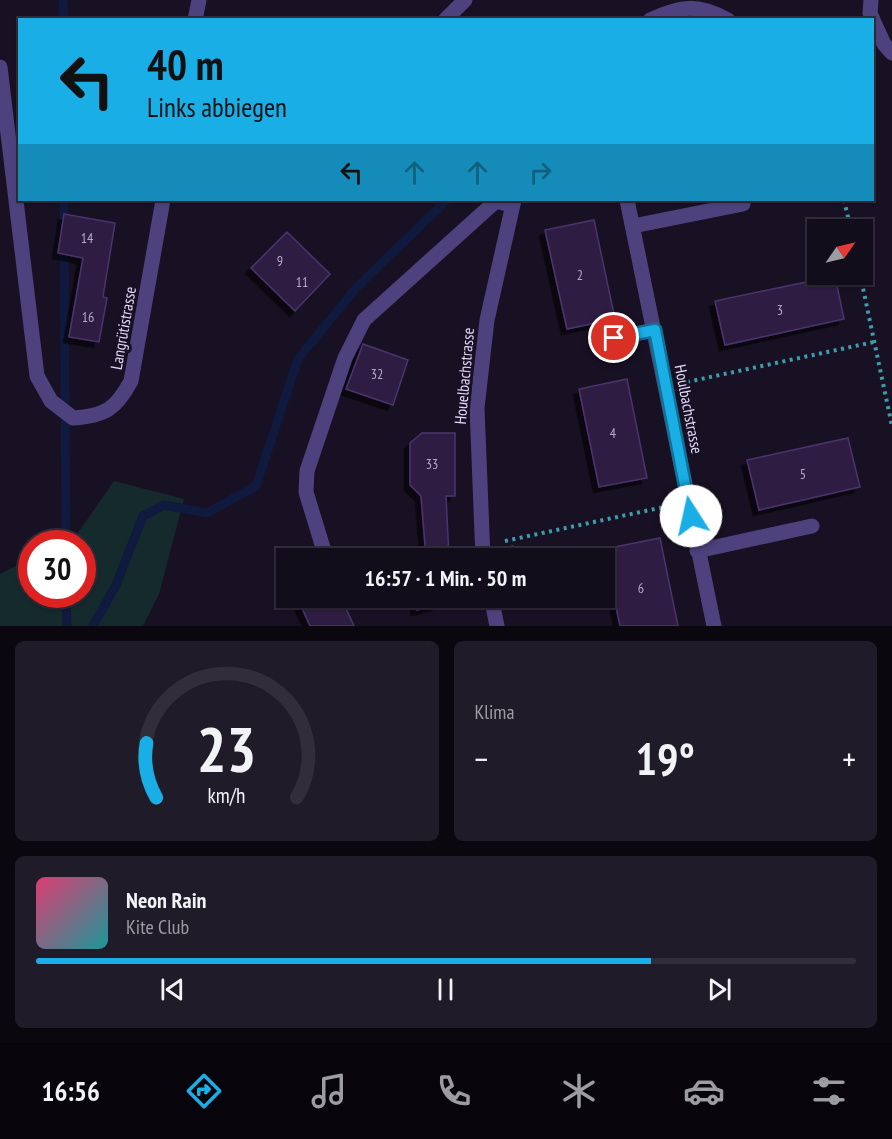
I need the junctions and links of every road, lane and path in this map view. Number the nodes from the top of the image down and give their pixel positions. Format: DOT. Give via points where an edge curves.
graph roads {
  1 [pos="199,0"];
  2 [pos="465,0"];
  3 [pos="871,0"];
  4 [pos="701,4"];
  5 [pos="195,18"];
  6 [pos="448,18"];
  7 [pos="655,18"];
  8 [pos="725,18"];
  9 [pos="873,18"];
  10 [pos="874,23"];
  11 [pos="883,48"];
  12 [pos="0,67"];
  13 [pos="164,201"];
  14 [pos="627,201"];
  15 [pos="844,201"];
  16 [pos="512,202"];
  17 [pos="743,204"];
  18 [pos="848,219"];
  19 [pos="633,226"];
  20 [pos="862,285"];
  21 [pos="655,330"];
  22 [pos="600,341"];
  23 [pos="874,342"];
  24 [pos="676,384"];
  25 [pos="892,426"];
  26 [pos="663,507"];
  27 [pos="812,526"];
  28 [pos="501,542"];
  29 [pos="323,548"];
  30 [pos="483,548"];
  31 [pos="697,551"];
  32 [pos="493,608"];
  33 [pos="496,626"];
  34 [pos="714,626"];
  1 -- 5 [label="street"];
  2 -- 6 [label="street"];
  3 -- 9 [label="street"];
  4 -- 7 [label="street"];
  4 -- 8 [label="street"];
  10 -- 11 [label="street"];
  12 -- 13 [label="street, Langrütistrasse" via="37,376 51,401 73,418 96,416 120,401 131,381"];
  14 -- 19 [label="street, Houlbachstrasse"];
  15 -- 18 [label="path"];
  16 -- 29 [label="street" via="496,201 364,320 345,357 308,471 306,492"];
  16 -- 30 [label="street, Houelbachstrasse" via="487,320 477,408"];
  17 -- 19 [label="street"];
  19 -- 21 [label="street, Houlbachstrasse"];
  20 -- 23 [label="path"];
  21 -- 22 [label="street"];
  21 -- 31 [label="street, Houlbachstrasse"];
  23 -- 24 [label="path"];
  23 -- 25 [label="path"];
  26 -- 28 [label="path"];
  27 -- 31 [label="street"];
  31 -- 34 [label="street, Houlbachstrasse"];
  32 -- 33 [label="street"];
}
